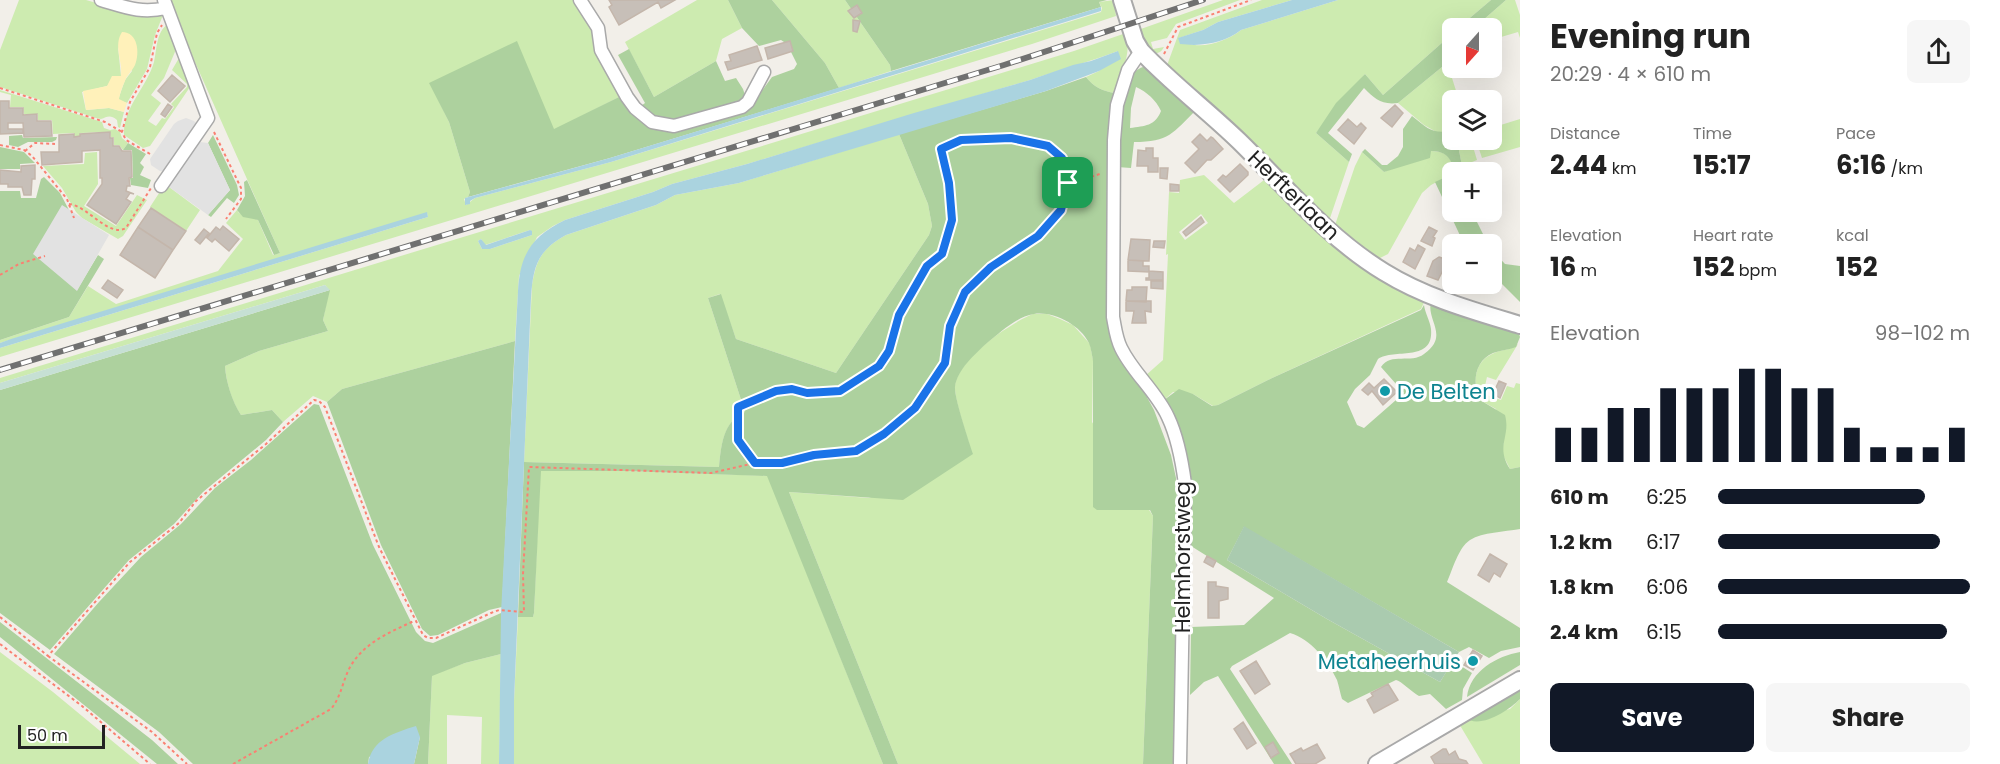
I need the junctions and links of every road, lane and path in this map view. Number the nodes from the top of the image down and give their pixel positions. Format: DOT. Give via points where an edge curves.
graph roads {
  1 [pos="101,0"];
  2 [pos="580,0"];
  3 [pos="1122,0"];
  4 [pos="1251,0"];
  5 [pos="167,9"];
  6 [pos="1141,51"];
  7 [pos="1153,64"];
  8 [pos="764,72"];
  9 [pos="0,88"];
  10 [pos="210,129"];
  11 [pos="122,132"];
  12 [pos="55,144"];
  13 [pos="0,145"];
  14 [pos="25,151"];
  15 [pos="150,154"];
  16 [pos="1114,165"];
  17 [pos="1068,183"];
  18 [pos="157,184"];
  19 [pos="69,204"];
  20 [pos="74,218"];
  21 [pos="226,219"];
  22 [pos="45,256"];
  23 [pos="0,275"];
  24 [pos="1520,325"];
  25 [pos="755,463"];
  26 [pos="0,617"];
  27 [pos="415,621"];
  28 [pos="0,644"];
  29 [pos="48,656"];
  30 [pos="1520,680"];
  31 [pos="150,764"];
  32 [pos="187,764"];
  33 [pos="233,764"];
  34 [pos="1180,764"];
  35 [pos="1377,764"];
  1 -- 5 [label="street" via="141,11"];
  2 -- 8 [label="street" via="598,28 601,50 627,97 652,122 674,126 742,107"];
  3 -- 6 [label="street, Herfterlaan"];
  4 -- 7 [label="path" via="1178,27 1165,54"];
  5 -- 11 [label="path" via="150,67 130,102"];
  5 -- 18 [label="street" via="208,118"];
  6 -- 7 [label="street, Herfterlaan"];
  6 -- 16 [label="street, Helmhorstweg" via="1128,70 1117,105"];
  7 -- 24 [label="street, Herfterlaan" via="1328,230 1369,263 1429,295"];
  9 -- 11 [label="path" via="105,122"];
  10 -- 21 [label="path" via="241,188 241,199"];
  11 -- 15 [label="path" via="126,140"];
  12 -- 14 [label="path" via="35,143"];
  13 -- 14 [label="path"];
  14 -- 19 [label="path"];
  16 -- 17 [label="path" via="1101,174"];
  16 -- 34 [label="street, Helmhorstweg" via="1116,333 1122,349 1168,417 1177,439 1185,484"];
  17 -- 25 [label="path" via="1061,210 1038,236 991,267 965,292 950,326 945,363 915,408 856,451 782,463"];
  17 -- 25 [label="path" via="1062,158 1048,146 1011,138 961,140 941,149 952,220 942,254 927,266 899,315 889,351 879,366 840,391 776,391 738,407 738,440"];
  18 -- 19 [label="path" via="122,231"];
  19 -- 20 [label="path"];
  22 -- 23 [label="path"];
  25 -- 27 [label="path" via="711,473 529,467 524,612 499,610 436,638 423,635"];
  26 -- 29 [label="path"];
  27 -- 29 [label="path" via="379,547 326,407 314,400 196,501 179,523 130,562"];
  27 -- 33 [label="path" via="371,643 352,663 339,699 331,709"];
  28 -- 31 [label="path"];
  29 -- 32 [label="path" via="152,732"];
  30 -- 35 [label="street"];
}
